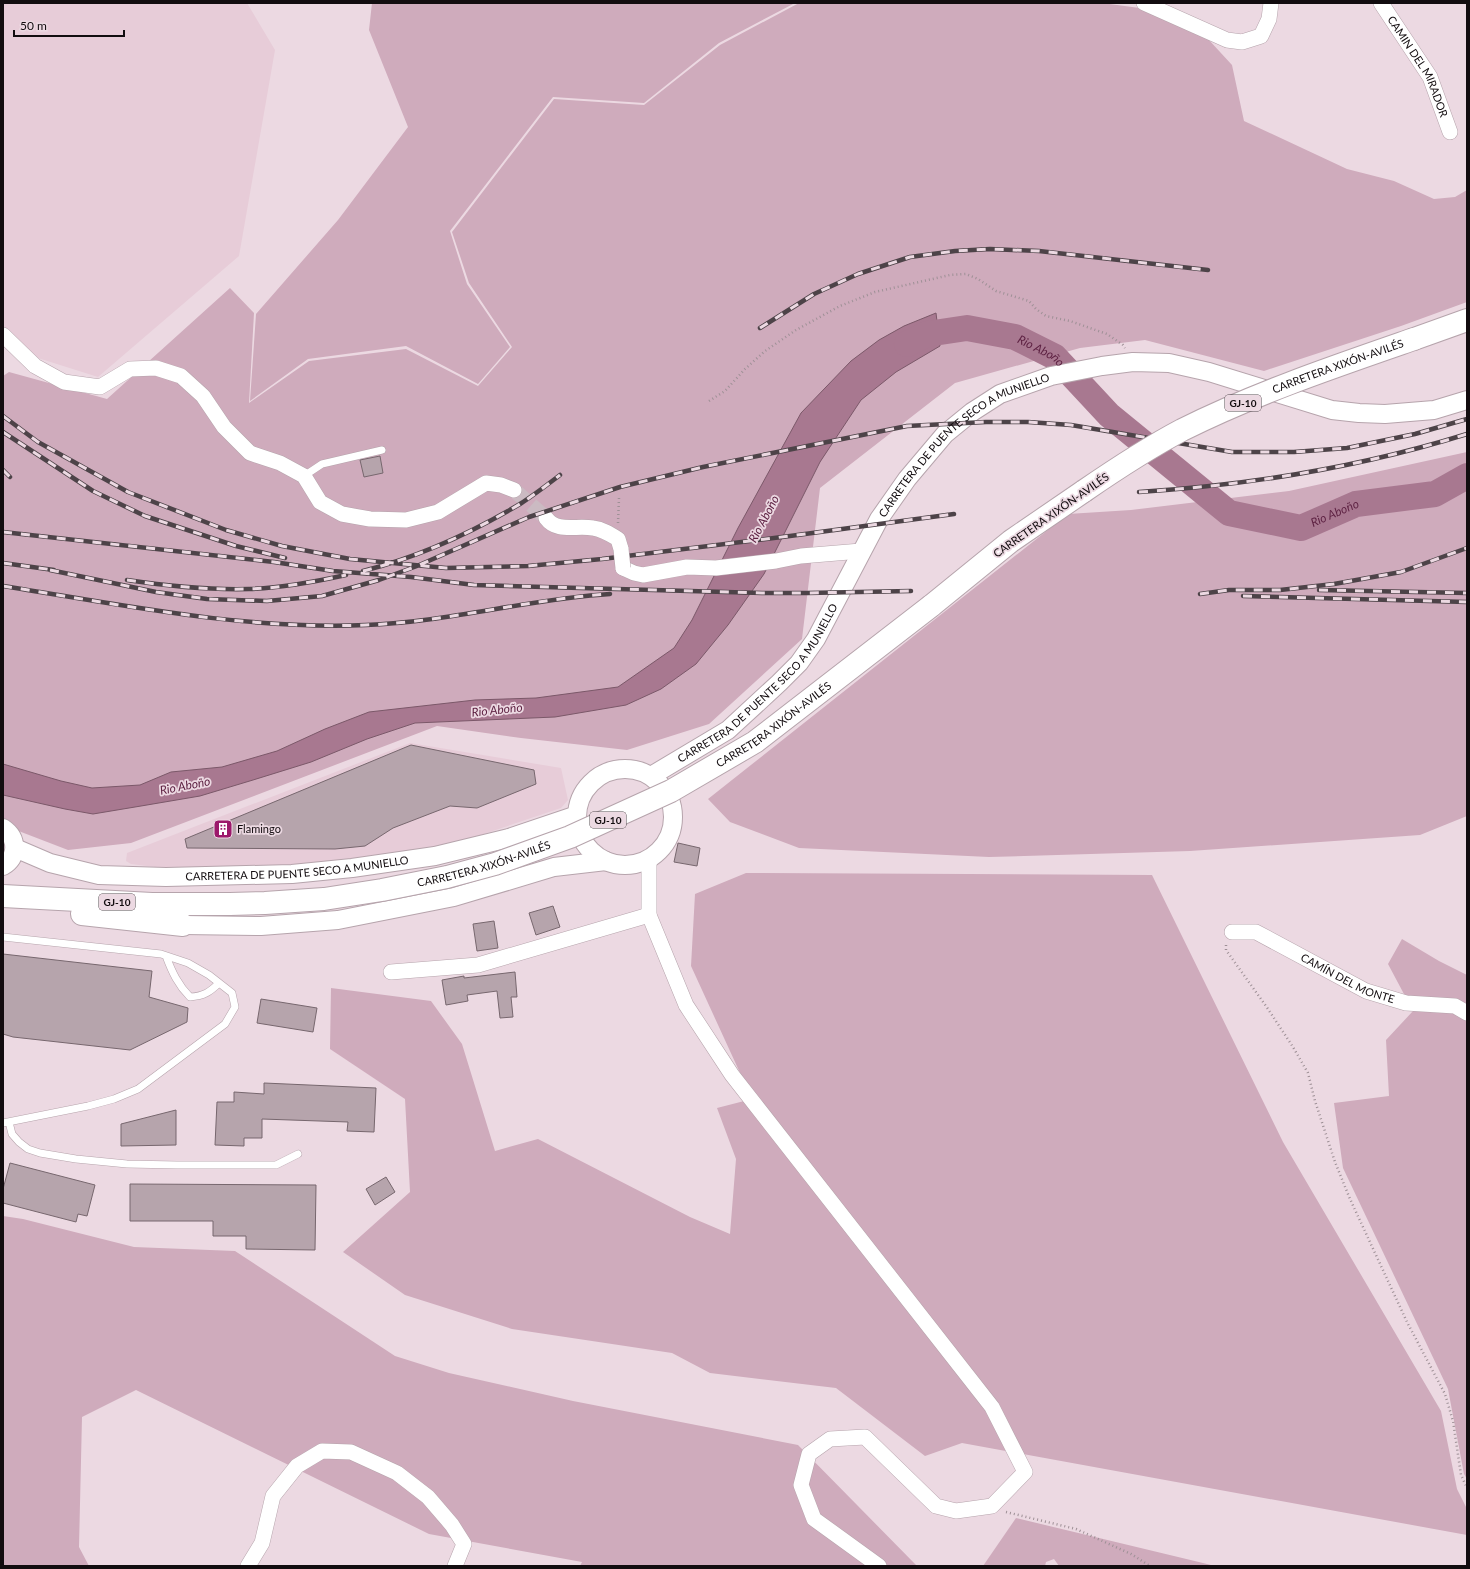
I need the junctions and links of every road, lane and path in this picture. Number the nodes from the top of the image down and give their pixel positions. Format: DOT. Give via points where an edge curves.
graph roads {
  1 [pos="1144,3"];
  2 [pos="1271,3"];
  3 [pos="1381,3"];
  4 [pos="1450,132"];
  5 [pos="1467,320"];
  6 [pos="3,335"];
  7 [pos="1134,362"];
  8 [pos="1467,400"];
  9 [pos="709,401"];
  10 [pos="382,450"];
  11 [pos="304,476"];
  12 [pos="514,490"];
  13 [pos="619,498"];
  14 [pos="546,518"];
  15 [pos="619,544"];
  16 [pos="861,552"];
  17 [pos="651,776"];
  18 [pos="577,815"];
  19 [pos="3,826"];
  20 [pos="15,848"];
  21 [pos="649,859"];
  22 [pos="606,861"];
  23 [pos="3,866"];
  24 [pos="3,896"];
  25 [pos="3,905"];
  26 [pos="649,915"];
  27 [pos="182,925"];
  28 [pos="1232,932"];
  29 [pos="3,937"];
  30 [pos="166,956"];
  31 [pos="391,972"];
  32 [pos="219,983"];
  33 [pos="1467,1013"];
  34 [pos="6,1123"];
  35 [pos="298,1154"];
  36 [pos="1467,1488"];
  37 [pos="992,1506"];
  38 [pos="248,1566"];
  39 [pos="455,1566"];
  40 [pos="879,1566"];
  41 [pos="1150,1566"];
  1 -- 2 [label="street" via="1227,40 1242,42 1261,36 1269,19"];
  3 -- 4 [label="street, CAMIN DEL MIRADOR" via="1430,77"];
  5 -- 24 [label="highway, CARRETERA XIXÓN-AVILÉS / GJ-10, bridge" via="1258,396 1183,430 1133,458 1011,541 932,606 755,742 671,791 570,837 495,864 447,877 324,899 265,903 152,904"];
  6 -- 11 [label="street" via="35,366 64,382 100,387 130,369 156,368 181,376 203,396 224,428 250,452 280,463"];
  7 -- 8 [label="street, CARRETERA DE PUENTE SECO A MUNIELLO" via="1169,363 1209,372 1332,410 1385,414 1434,410"];
  7 -- 9 [label="path" via="1123,345 1107,334 1046,316 1029,301 996,291 966,274 950,274 875,292 840,306 796,330 765,351 744,369 725,391"];
  7 -- 16 [label="street, CARRETERA DE PUENTE SECO A MUNIELLO" via="1051,376 1000,394 972,412 946,434 907,479 879,519"];
  10 -- 11 [label="lane" via="322,464"];
  11 -- 12 [label="street" via="320,502 342,514 370,519 406,520 438,512 486,483 501,484"];
  13 -- 15 [label="path"];
  14 -- 15 [label="street" via="550,524 557,526 592,527 606,531"];
  15 -- 16 [label="street, bridge" via="624,568 643,575 687,568 716,568 802,556"];
  16 -- 17 [label="street, CARRETERA DE PUENTE SECO A MUNIELLO" via="816,639 798,663 728,730"];
  17 -- 18 [label="street" via="632,769 612,770 594,780 582,796"];
  17 -- 21 [label="street" via="666,792 671,802 673,818 670,834 661,848"];
  18 -- 20 [label="street, CARRETERA DE PUENTE SECO A MUNIELLO" via="509,838 435,856 292,874 166,877 99,875 50,863"];
  18 -- 22 [label="street" via="578,830 585,843 594,854"];
  19 -- 20 [label="street" via="12,837"];
  20 -- 23 [label="street" via="10,861"];
  21 -- 22 [label="street" via="635,864 620,865"];
  21 -- 26 [label="street"];
  22 -- 27 [label="street" via="554,867 454,897 338,920 261,926"];
  25 -- 27 [label="highway"];
  26 -- 31 [label="street" via="478,965"];
  26 -- 37 [label="street" via="686,1005 732,1075 992,1407 1025,1472"];
  28 -- 33 [label="street, CAMÍN DEL MONTE" via="1256,932 1366,991 1406,1003 1455,1006"];
  28 -- 36 [label="path" via="1224,934 1226,950 1272,1015 1308,1073 1315,1101 1350,1198 1407,1322 1445,1394 1461,1475"];
  29 -- 30 [label="lane"];
  30 -- 32 [label="lane" via="188,963"];
  30 -- 32 [label="lane" via="180,987 190,997 211,991"];
  32 -- 34 [label="lane" via="232,993 235,1007 225,1024 138,1090 88,1106"];
  34 -- 35 [label="lane" via="12,1134 28,1149 76,1159 127,1164 276,1165"];
  37 -- 40 [label="street" via="956,1511 936,1506 865,1437 830,1439 809,1454 801,1485 803,1492 814,1519"];
  37 -- 41 [label="path" via="1076,1529 1131,1554"];
  38 -- 39 [label="street" via="262,1543 272,1496 297,1466 322,1451 351,1452 397,1473 428,1497 452,1525 464,1544"];
}
